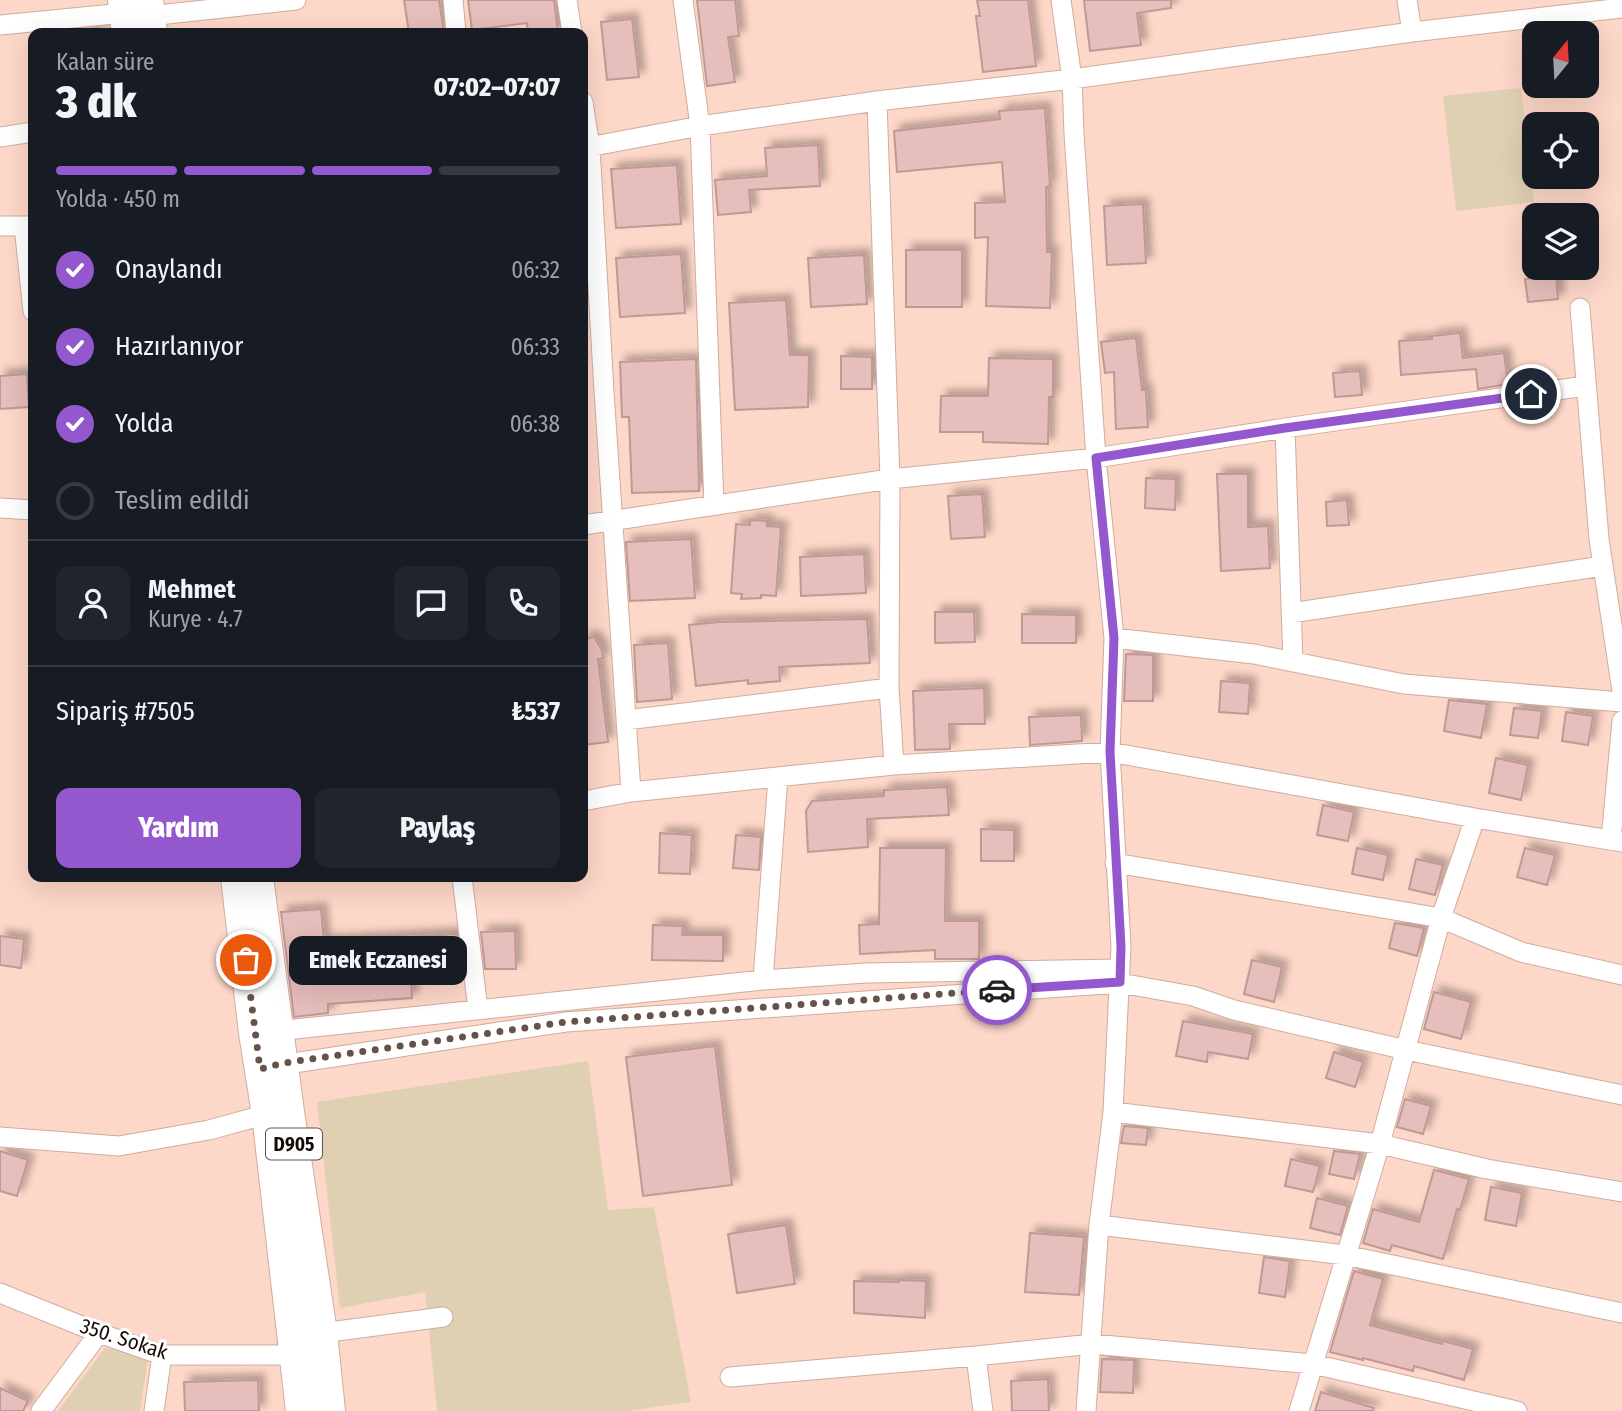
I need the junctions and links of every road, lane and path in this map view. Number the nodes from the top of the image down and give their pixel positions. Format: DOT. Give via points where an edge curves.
graph roads {
  1 [pos="296,0"];
  2 [pos="453,0"];
  3 [pos="567,0"];
  4 [pos="683,0"];
  5 [pos="1061,0"];
  6 [pos="1407,0"];
  7 [pos="1622,8"];
  8 [pos="137,16"];
  9 [pos="0,25"];
  10 [pos="456,28"];
  11 [pos="571,28"];
  12 [pos="1412,32"];
  13 [pos="1072,79"];
  14 [pos="877,101"];
  15 [pos="700,126"];
  16 [pos="28,133"];
  17 [pos="0,137"];
  18 [pos="588,147"];
  19 [pos="588,175"];
  20 [pos="0,226"];
  21 [pos="28,226"];
  22 [pos="1580,308"];
  23 [pos="1586,386"];
  24 [pos="1285,428"];
  25 [pos="1096,458"];
  26 [pos="890,479"];
  27 [pos="714,505"];
  28 [pos="0,508"];
  29 [pos="28,510"];
  30 [pos="613,520"];
  31 [pos="588,523"];
  32 [pos="1603,566"];
  33 [pos="1291,613"];
  34 [pos="1114,638"];
  35 [pos="1293,662"];
  36 [pos="888,688"];
  37 [pos="1622,691"];
  38 [pos="1622,702"];
  39 [pos="626,720"];
  40 [pos="1622,720"];
  41 [pos="1110,752"];
  42 [pos="894,765"];
  43 [pos="778,777"];
  44 [pos="631,792"];
  45 [pos="588,799"];
  46 [pos="1475,818"];
  47 [pos="1617,841"];
  48 [pos="1115,863"];
  49 [pos="237,882"];
  50 [pos="258,882"];
  51 [pos="463,882"];
  52 [pos="1441,918"];
  53 [pos="1622,975"];
  54 [pos="1120,976"];
  55 [pos="763,980"];
  56 [pos="478,1010"];
  57 [pos="266,1032"];
  58 [pos="1406,1050"];
  59 [pos="272,1066"];
  60 [pos="1622,1095"];
  61 [pos="1113,1112"];
  62 [pos="267,1114"];
  63 [pos="0,1137"];
  64 [pos="1380,1144"];
  65 [pos="1622,1192"];
  66 [pos="1099,1225"];
  67 [pos="1345,1255"];
  68 [pos="0,1293"];
  69 [pos="1622,1313"];
  70 [pos="443,1317"];
  71 [pos="99,1333"];
  72 [pos="322,1333"];
  73 [pos="1092,1344"];
  74 [pos="162,1355"];
  75 [pos="295,1355"];
  76 [pos="976,1356"];
  77 [pos="1313,1364"];
  78 [pos="730,1377"];
  79 [pos="41,1411"];
  80 [pos="154,1411"];
  81 [pos="301,1411"];
  82 [pos="330,1411"];
  83 [pos="983,1411"];
  84 [pos="1086,1411"];
  85 [pos="1299,1411"];
  86 [pos="1517,1411"];
  1 -- 8 [label="street"];
  2 -- 10 [label="street"];
  3 -- 11 [label="street"];
  4 -- 15 [label="street"];
  5 -- 13 [label="street"];
  6 -- 12 [label="street"];
  7 -- 12 [label="street"];
  8 -- 9 [label="street"];
  12 -- 13 [label="street"];
  13 -- 14 [label="street"];
  13 -- 25 [label="street"];
  14 -- 15 [label="street"];
  14 -- 26 [label="street"];
  15 -- 18 [label="street"];
  15 -- 27 [label="street"];
  16 -- 17 [label="street"];
  19 -- 30 [label="street"];
  20 -- 21 [label="street"];
  22 -- 23 [label="street"];
  23 -- 24 [label="street"];
  23 -- 32 [label="street"];
  24 -- 25 [label="street"];
  24 -- 33 [label="street"];
  25 -- 26 [label="street"];
  25 -- 34 [label="street"];
  26 -- 27 [label="street"];
  26 -- 36 [label="street"];
  27 -- 30 [label="street"];
  28 -- 29 [label="street"];
  30 -- 31 [label="street"];
  30 -- 39 [label="street"];
  32 -- 33 [label="street"];
  32 -- 37 [label="street"];
  33 -- 35 [label="street"];
  34 -- 35 [label="street"];
  34 -- 41 [label="street"];
  35 -- 38 [label="street" via="1404,684"];
  36 -- 39 [label="street"];
  36 -- 42 [label="street"];
  39 -- 44 [label="street"];
  40 -- 47 [label="street"];
  41 -- 42 [label="street"];
  41 -- 46 [label="street"];
  41 -- 48 [label="street"];
  42 -- 43 [label="street"];
  43 -- 44 [label="street"];
  43 -- 55 [label="street"];
  44 -- 45 [label="street"];
  46 -- 47 [label="street"];
  46 -- 52 [label="street"];
  48 -- 52 [label="street"];
  48 -- 54 [label="street"];
  49 -- 57 [label="main road, D905"];
  50 -- 57 [label="main road, D905"];
  51 -- 56 [label="street"];
  52 -- 53 [label="street" via="1521,952"];
  52 -- 58 [label="street"];
  54 -- 55 [label="street" via="866,974"];
  54 -- 58 [label="street" via="1234,1010"];
  54 -- 59 [label="street" via="566,1022"];
  54 -- 61 [label="street"];
  55 -- 56 [label="street"];
  56 -- 57 [label="street"];
  57 -- 59 [label="main road, D905"];
  58 -- 60 [label="street"];
  58 -- 64 [label="street"];
  59 -- 62 [label="main road, D905"];
  59 -- 72 [label="main road, D905"];
  61 -- 64 [label="street"];
  61 -- 66 [label="street"];
  62 -- 63 [label="street" via="119,1146"];
  62 -- 75 [label="main road, D905"];
  64 -- 65 [label="street" via="1487,1169"];
  64 -- 67 [label="street"];
  66 -- 67 [label="street"];
  66 -- 73 [label="street"];
  67 -- 69 [label="street"];
  67 -- 77 [label="street"];
  68 -- 71 [label="street, 350. Sokak"];
  70 -- 72 [label="street"];
  71 -- 74 [label="street, 350. Sokak"];
  71 -- 79 [label="street"];
  72 -- 82 [label="main road, D905"];
  73 -- 76 [label="street"];
  73 -- 77 [label="street"];
  73 -- 84 [label="street"];
  74 -- 75 [label="street, 350. Sokak"];
  74 -- 80 [label="street"];
  75 -- 81 [label="main road, D905"];
  76 -- 78 [label="street"];
  76 -- 83 [label="street"];
  77 -- 85 [label="street"];
  77 -- 86 [label="street"];
}
